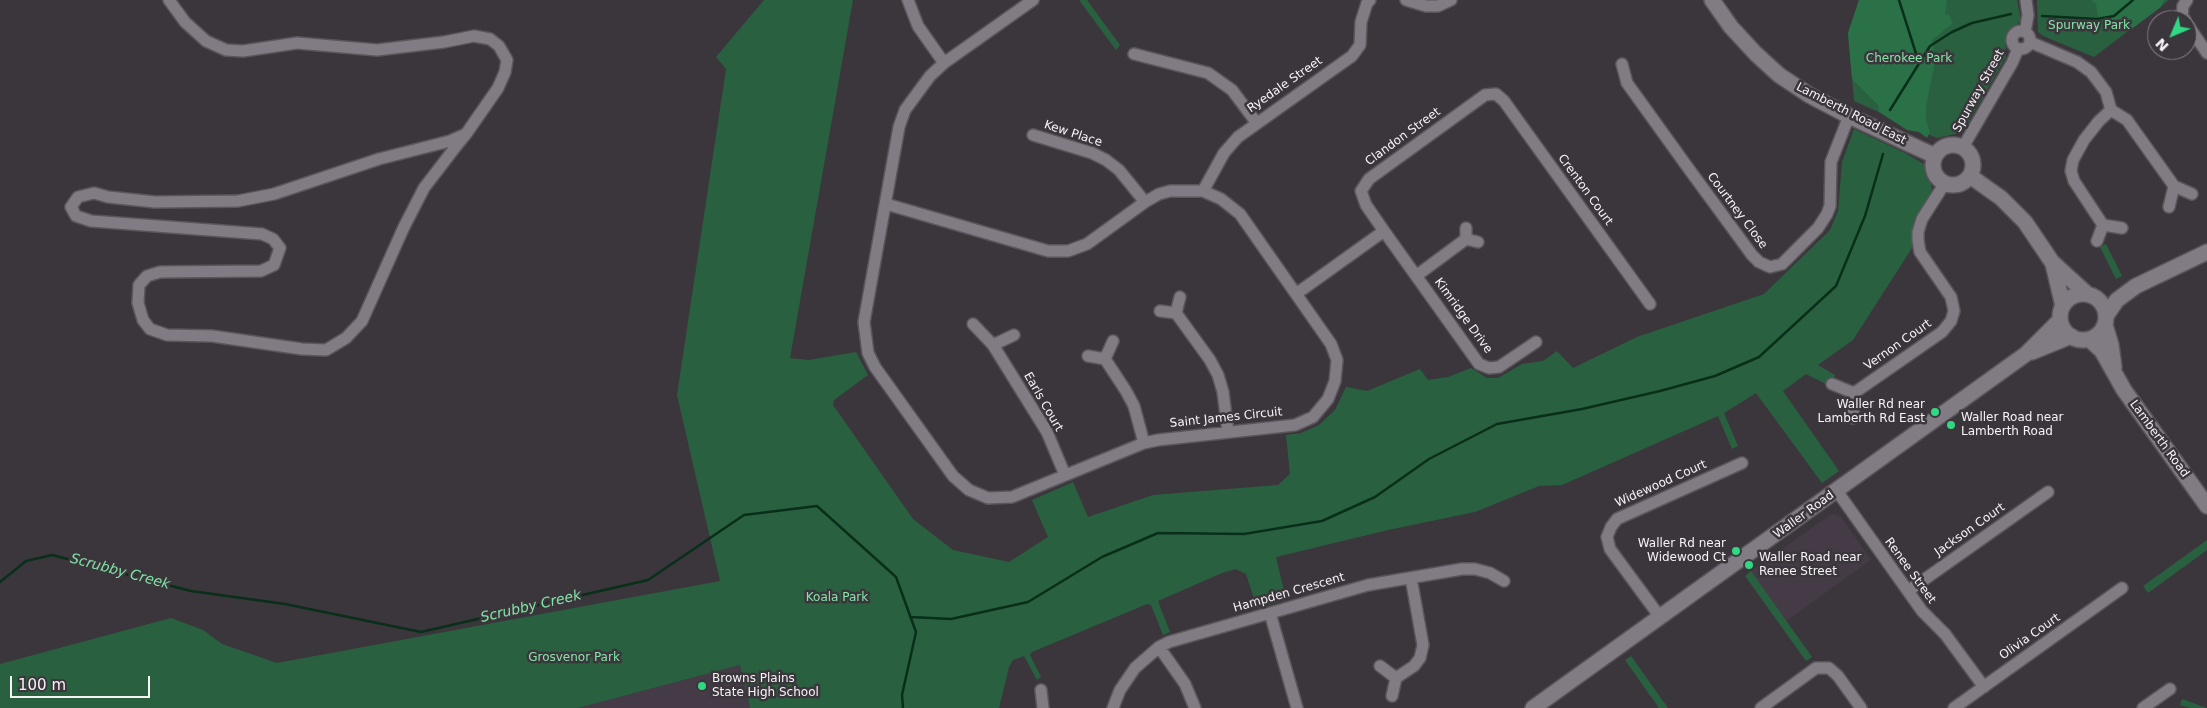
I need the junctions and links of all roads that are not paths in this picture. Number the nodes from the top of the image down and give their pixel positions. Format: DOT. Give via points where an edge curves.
graph roads {
  1 [pos="169,0"];
  2 [pos="908,0"];
  3 [pos="1033,0"];
  4 [pos="1370,0"];
  5 [pos="1406,0"];
  6 [pos="1451,0"];
  7 [pos="1712,0"];
  8 [pos="2026,0"];
  9 [pos="2027,37"];
  10 [pos="2197,38"];
  11 [pos="2018,49"];
  12 [pos="2207,53"];
  13 [pos="1134,54"];
  14 [pos="944,62"];
  15 [pos="1622,64"];
  16 [pos="1496,94"];
  17 [pos="2111,110"];
  18 [pos="1848,116"];
  19 [pos="1256,122"];
  20 [pos="466,134"];
  21 [pos="1033,135"];
  22 [pos="1963,147"];
  23 [pos="1935,156"];
  24 [pos="1970,176"];
  25 [pos="1945,183"];
  26 [pos="2174,186"];
  27 [pos="1203,191"];
  28 [pos="2192,194"];
  29 [pos="1145,202"];
  30 [pos="886,204"];
  31 [pos="2169,207"];
  32 [pos="2103,225"];
  33 [pos="2122,228"];
  34 [pos="1384,231"];
  35 [pos="1478,242"];
  36 [pos="2097,242"];
  37 [pos="2207,252"];
  38 [pos="2052,262"];
  39 [pos="1416,276"];
  40 [pos="2136,286"];
  41 [pos="1296,294"];
  42 [pos="2091,296"];
  43 [pos="1180,297"];
  44 [pos="1650,304"];
  45 [pos="1160,311"];
  46 [pos="1176,313"];
  47 [pos="2062,313"];
  48 [pos="2105,320"];
  49 [pos="973,324"];
  50 [pos="1014,335"];
  51 [pos="2071,336"];
  52 [pos="2089,339"];
  53 [pos="1113,341"];
  54 [pos="1536,342"];
  55 [pos="993,345"];
  56 [pos="2026,354"];
  57 [pos="1088,356"];
  58 [pos="1105,359"];
  59 [pos="2114,371"];
  60 [pos="1832,384"];
  61 [pos="1854,393"];
  62 [pos="1853,418"];
  63 [pos="1228,432"];
  64 [pos="1144,443"];
  65 [pos="1742,463"];
  66 [pos="1065,474"];
  67 [pos="1837,491"];
  68 [pos="2048,492"];
  69 [pos="2207,506"];
  70 [pos="1411,578"];
  71 [pos="1504,581"];
  72 [pos="2122,588"];
  73 [pos="1908,592"];
  74 [pos="1270,613"];
  75 [pos="1660,617"];
  76 [pos="1159,647"];
  77 [pos="1380,666"];
  78 [pos="1396,678"];
  79 [pos="1984,687"];
  80 [pos="2170,689"];
  81 [pos="1041,690"];
  82 [pos="1392,696"];
  83 [pos="1045,708"];
  84 [pos="1113,708"];
  85 [pos="1195,708"];
  86 [pos="1297,708"];
  87 [pos="1533,708"];
  88 [pos="1761,708"];
  89 [pos="1861,708"];
  90 [pos="1954,708"];
  91 [pos="2143,708"];
  1 -- 20 [label="street" via="185,22 206,41 226,50 243,51 297,42 377,50 474,36 490,39 499,46 506,59 505,72 498,88"];
  2 -- 14 [label="street" via="918,26"];
  3 -- 14 [label="street, Saint James Circuit"];
  4 -- 19 [label="street, Ryedale Street" via="1361,22 1360,45 1352,56"];
  5 -- 6 [label="street" via="1438,6"];
  7 -- 18 [label="street, Lamberth Road East" via="1737,34 1779,75"];
  8 -- 9 [label="street, Spurway Street"];
  9 -- 11 [label="street, Spurway Street" via="2025,48"];
  9 -- 11 [label="street, Spurway Street" via="2017,32 2012,37 2012,44"];
  9 -- 17 [label="street" via="2091,72 2106,92"];
  10 -- 12 [label="street"];
  11 -- 22 [label="street, Spurway Street"];
  13 -- 19 [label="street" via="1208,73 1232,90"];
  14 -- 30 [label="street, Saint James Circuit" via="905,110"];
  15 -- 18 [label="street, Courtney Close" via="1627,83 1686,165 1752,255 1770,267 1782,264 1818,228 1827,214 1831,162"];
  16 -- 34 [label="street, Clandon Street" via="1485,95 1368,179 1361,191 1366,205"];
  16 -- 44 [label="street, Crenton Court" via="1504,100"];
  17 -- 26 [label="street" via="2127,120"];
  17 -- 32 [label="street" via="2084,140 2071,171 2074,181"];
  18 -- 23 [label="street, Lamberth Road East"];
  19 -- 27 [label="street, Ryedale Street" via="1224,153"];
  20 -- 20 [label="street" via="424,188 362,321 346,338 326,350 302,350 212,336 167,335 150,329 143,320 138,303 139,285 147,276 160,272 261,271 274,265 278,258 280,248 273,239 262,234 91,221 76,216 71,207 78,197 94,193 155,202 238,201 274,194"];
  21 -- 29 [label="street, Kew Place" via="1106,160 1119,170"];
  22 -- 23 [label="street" via="1950,145"];
  22 -- 24 [label="street" via="1973,163"];
  23 -- 25 [label="street" via="1934,168"];
  24 -- 25 [label="street" via="1959,184"];
  24 -- 38 [label="street" via="2001,198 2025,222"];
  25 -- 61 [label="street, Vernon Court" via="1922,219 1918,240 1920,252 1951,297 1954,311 1951,321 1942,332"];
  26 -- 28 [label="street"];
  26 -- 31 [label="street"];
  27 -- 29 [label="street, Saint James Circuit" via="1170,191"];
  27 -- 41 [label="street, Saint James Circuit" via="1221,199 1240,214"];
  29 -- 30 [label="street, Saint James Circuit" via="1087,244 1068,251 1048,251"];
  30 -- 66 [label="street, Saint James Circuit" via="864,322 868,353 875,367 953,476 969,490 988,498 1012,497"];
  32 -- 33 [label="street"];
  32 -- 36 [label="street"];
  34 -- 39 [label="street, Kimridge Drive"];
  34 -- 41 [label="street"];
  35 -- 39 [label="street" via="1466,234"];
  37 -- 40 [label="street"];
  38 -- 42 [label="street"];
  38 -- 47 [label="street"];
  39 -- 54 [label="street, Kimridge Drive" via="1479,364 1499,367"];
  40 -- 42 [label="street"];
  40 -- 48 [label="street" via="2117,300"];
  41 -- 63 [label="street, Saint James Circuit" via="1331,344 1337,360 1335,381 1328,399 1313,417 1296,425"];
  42 -- 47 [label="street" via="2073,296"];
  42 -- 48 [label="street" via="2101,302"];
  43 -- 46 [label="street"];
  45 -- 46 [label="street"];
  46 -- 63 [label="street" via="1218,375"];
  47 -- 51 [label="street" via="2064,329"];
  47 -- 56 [label="street, Waller Road"];
  48 -- 52 [label="street" via="2096,336"];
  48 -- 59 [label="street, Lamberth Road"];
  49 -- 55 [label="street, Earls Court"];
  50 -- 55 [label="street"];
  51 -- 52 [label="street"];
  51 -- 56 [label="street, Waller Road"];
  52 -- 59 [label="street, Lamberth Road" via="2102,351"];
  53 -- 58 [label="street"];
  55 -- 66 [label="street, Earls Court" via="1047,432"];
  56 -- 67 [label="street, Waller Road"];
  57 -- 58 [label="street"];
  58 -- 64 [label="street" via="1134,406"];
  59 -- 69 [label="street, Lamberth Road" via="2124,390"];
  60 -- 61 [label="street"];
  61 -- 62 [label="street"];
  63 -- 64 [label="street, Saint James Circuit"];
  64 -- 66 [label="street, Saint James Circuit"];
  65 -- 75 [label="street, Widewood Court" via="1617,519 1611,527 1607,537 1610,549"];
  67 -- 73 [label="street, Renee Street"];
  67 -- 75 [label="street, Waller Road"];
  68 -- 73 [label="street, Jackson Court"];
  70 -- 71 [label="street, Hampden Crescent" via="1475,569"];
  70 -- 74 [label="street, Hampden Crescent" via="1368,585"];
  70 -- 78 [label="street" via="1423,645 1414,666"];
  72 -- 79 [label="street, Olivia Court"];
  73 -- 79 [label="street, Renee Street" via="1922,612 1945,634"];
  74 -- 76 [label="street, Hampden Crescent"];
  74 -- 86 [label="street"];
  75 -- 87 [label="street, Waller Road"];
  76 -- 84 [label="street, Hampden Crescent" via="1135,668 1120,690"];
  76 -- 85 [label="street" via="1185,684"];
  77 -- 78 [label="street"];
  78 -- 82 [label="street"];
  79 -- 90 [label="street, Olivia Court"];
  80 -- 91 [label="street"];
  81 -- 83 [label="street"];
  88 -- 89 [label="street" via="1816,668 1828,668 1838,676"];
}
